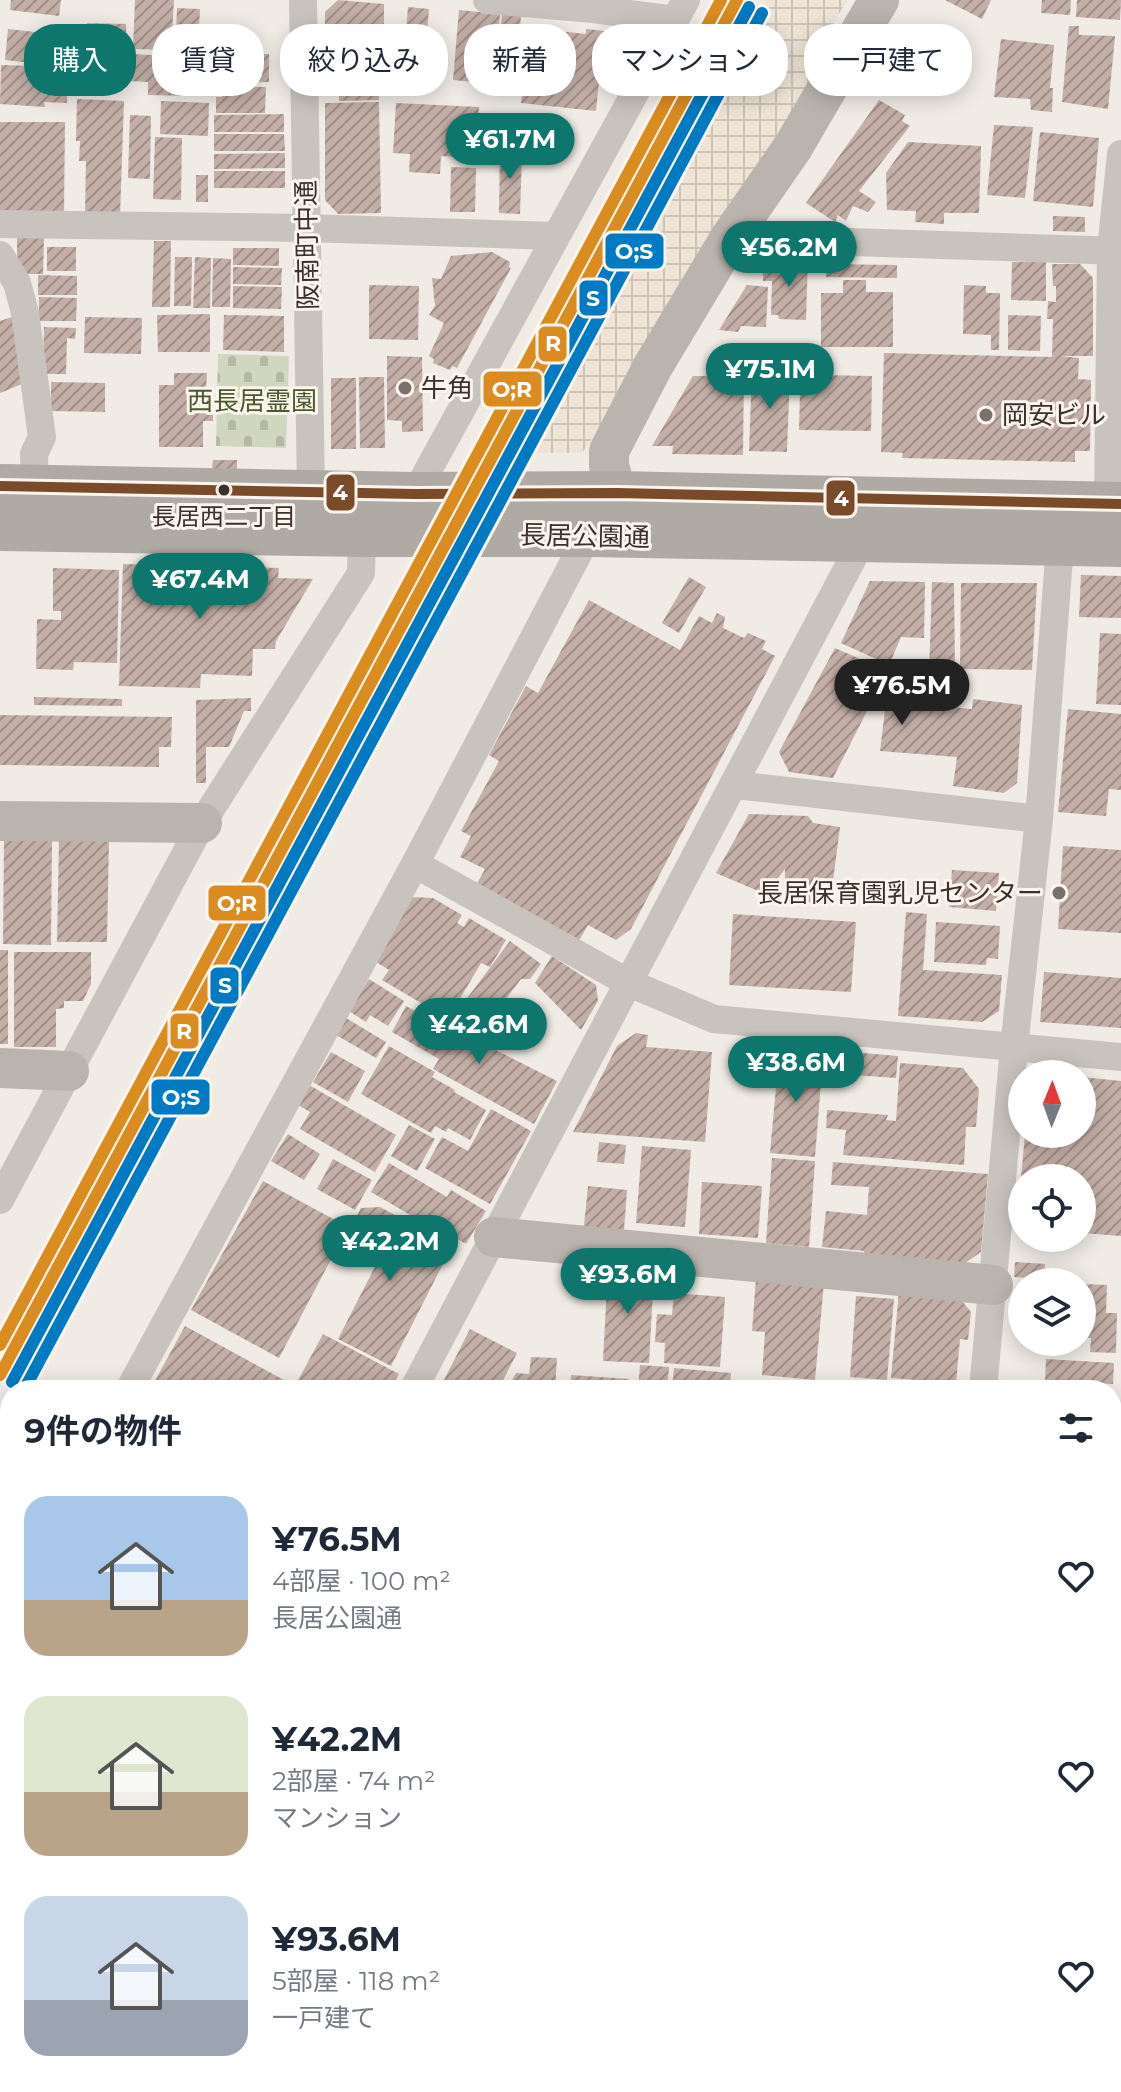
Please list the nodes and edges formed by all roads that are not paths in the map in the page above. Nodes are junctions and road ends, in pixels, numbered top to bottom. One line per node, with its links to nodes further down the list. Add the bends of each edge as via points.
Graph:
1 (303, 0): 8 (street, 阪南町中通)
2 (487, 0): 4 (street)
3 (879, 0): 10 (street, via 793,147)
4 (593, 5): 5 (street)
5 (680, 10): 9 (street)
6 (1121, 154): 11 (street)
7 (0, 224): 8 (street)
8 (306, 228): 9 (street); 14 (street, 阪南町中通)
9 (556, 236): 16 (street)
10 (730, 238): 11 (street); 15 (street, via 609,451)
11 (1116, 250): 17 (street)
12 (0, 255): 13 (street, via 17,283 25,313 42,437)
13 (18, 486): 14 (highway, 長居公園通)
14 (311, 491): 16 (highway, 長居公園通)
15 (617, 493): 16 (highway, 長居公園通); 17 (highway, 長居公園通)
16 (415, 494)
17 (1114, 504)
18 (0, 529): 19 (highway, 長居公園通)
19 (362, 535): 20 (highway, 長居公園通); 27 (street, via 361,573)
20 (588, 535): 21 (highway, 長居公園通); 28 (street)
21 (863, 539): 22 (highway, 長居公園通); 24 (street)
22 (1060, 545): 23 (highway, 長居公園通); 25 (street)
23 (1121, 545)
24 (735, 785): 25 (street); 29 (street)
25 (1039, 819): 30 (street)
26 (0, 821): 27 (street)
27 (202, 823): 33 (street)
28 (415, 864): 29 (street); 37 (street)
29 (629, 983): 30 (street, via 714,1019); 35 (street)
30 (1014, 1047): 31 (street); 36 (street)
31 (1121, 1057)
32 (0, 1068): 33 (street)
33 (69, 1071): 34 (street)
34 (0, 1200)
35 (494, 1237): 36 (street); 38 (street)
36 (993, 1285): 39 (street)
37 (134, 1380)
38 (418, 1380)
39 (984, 1380)

